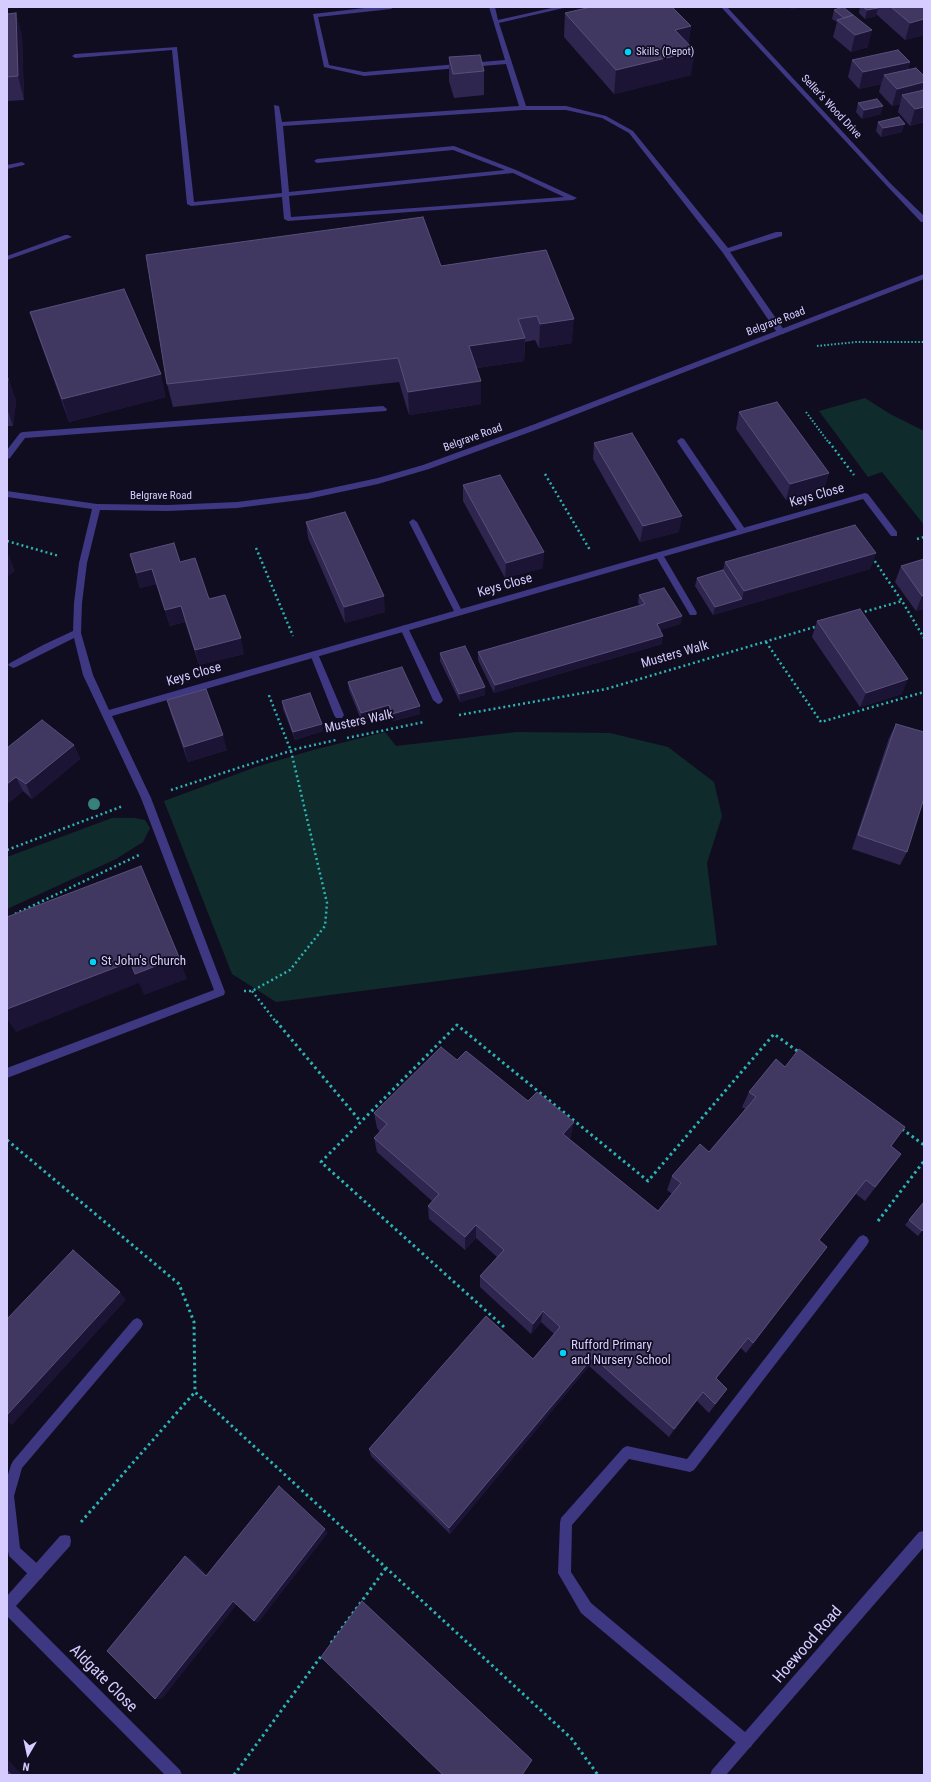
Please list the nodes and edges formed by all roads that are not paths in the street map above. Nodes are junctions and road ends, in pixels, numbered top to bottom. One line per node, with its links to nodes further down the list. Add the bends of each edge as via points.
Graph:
1 (391, 7): 7 (street, via 315,15 326,66 364,74)
2 (492, 7): 5 (street)
3 (565, 7): 5 (street)
4 (724, 7): 16 (street, Seller's Wood Drive)
5 (496, 22): 7 (street)
6 (75, 56): 15 (street, via 175,48 191,204)
7 (508, 62): 9 (street)
8 (276, 106): 10 (street)
9 (522, 108): 10 (street); 19 (street, via 566,108 604,117 631,132)
10 (279, 124): 15 (street)
11 (317, 161): 14 (street, via 454,148)
12 (22, 164): 13 (street)
13 (7, 167)
14 (514, 171): 15 (street); 15 (street, via 573,198 288,219)
15 (286, 195)
16 (924, 220)
17 (779, 234): 19 (street)
18 (68, 237): 20 (street)
19 (726, 250): 22 (street)
20 (7, 258)
21 (924, 276): 22 (street, Belgrave Road)
22 (781, 332): 27 (street, Belgrave Road, via 538,426 426,467 378,481 308,496 237,505 168,508)
23 (383, 409): 25 (street, via 23,435)
24 (681, 441): 29 (street)
25 (7, 456)
26 (7, 494): 27 (street, Belgrave Road)
27 (97, 507): 35 (street, via 83,563)
28 (413, 522): 32 (street)
29 (742, 531): 30 (street, Keys Close, via 865,496); 31 (street, Keys Close)
30 (894, 534)
31 (659, 555): 32 (street, Keys Close); 33 (street)
32 (460, 613): 34 (street, Keys Close)
33 (694, 613)
34 (404, 628): 36 (street, Keys Close); 38 (street)
35 (77, 633): 37 (street); 39 (street, via 88,675)
36 (314, 654): 39 (street, Keys Close); 40 (street)
37 (12, 665)
38 (438, 700)
39 (107, 714): 41 (street, via 146,798 220,992)
40 (340, 715)
41 (7, 1073)
42 (863, 1241): 48 (street, via 690,1466 627,1452 566,1523 564,1573 586,1608)
43 (137, 1324): 46 (street, via 17,1465 8,1496 14,1551)
44 (924, 1537): 48 (street, Hoewood Road)
45 (65, 1541): 46 (street, Aldgate Close)
46 (37, 1573): 47 (street, Aldgate Close)
47 (7, 1606): 49 (street, Aldgate Close)
48 (746, 1742): 50 (street, Hoewood Road)
49 (175, 1775)
50 (718, 1775)

